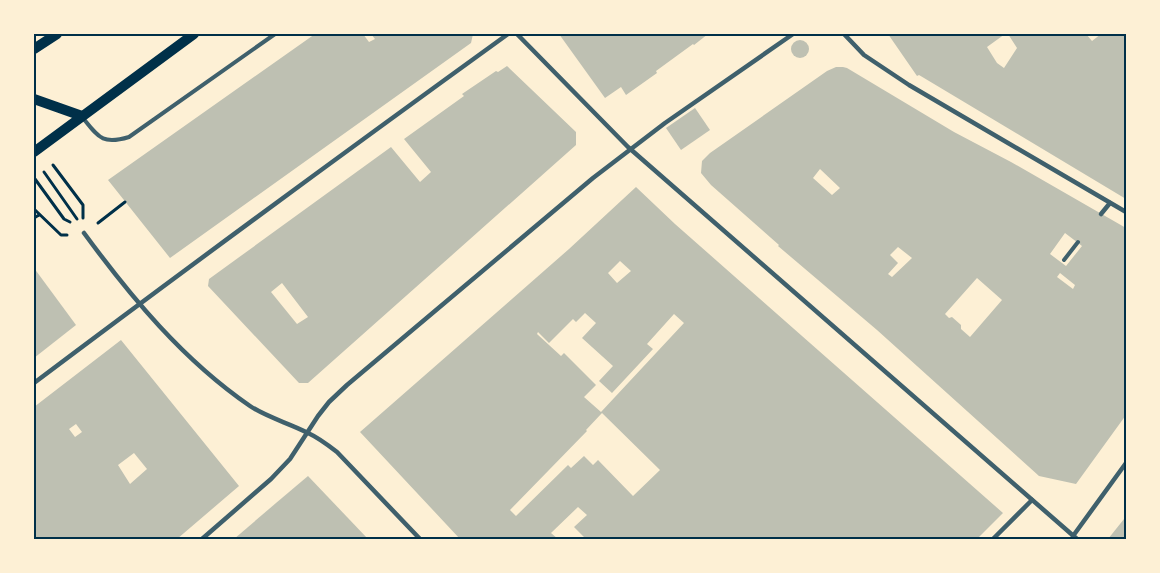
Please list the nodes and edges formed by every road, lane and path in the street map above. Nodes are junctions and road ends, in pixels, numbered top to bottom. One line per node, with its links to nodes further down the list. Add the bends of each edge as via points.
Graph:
1 (57, 34): 8 (main road)
2 (194, 34): 10 (main road)
3 (275, 34): 10 (lane, via 129,137 106,141)
4 (508, 34): 27 (street)
5 (517, 34): 11 (street)
6 (792, 34): 11 (street)
7 (844, 34): 16 (street, via 864,55 910,85)
8 (34, 49)
9 (34, 99): 10 (main road)
10 (82, 116): 12 (main road)
11 (631, 150): 29 (street, via 593,178 347,385 329,402); 31 (street)
12 (34, 152)
13 (53, 166): 17 (path)
14 (44, 172): 19 (path)
15 (35, 179): 23 (path)
16 (1110, 203): 20 (street); 21 (street)
17 (83, 205)
18 (34, 211): 22 (path, via 38,215)
19 (73, 212)
20 (1126, 212)
21 (1101, 214)
22 (34, 218)
23 (64, 219)
24 (84, 233): 27 (street)
25 (1078, 242): 26 (lane)
26 (1064, 260)
27 (139, 304): 28 (street); 29 (street, via 186,353 234,394 265,416)
28 (34, 383)
29 (307, 432): 33 (street, via 290,459 271,479); 34 (street, via 337,452)
30 (1126, 463): 32 (street)
31 (1032, 500): 32 (street); 35 (street)
32 (1075, 537)
33 (202, 539)
34 (420, 539)
35 (993, 539)

